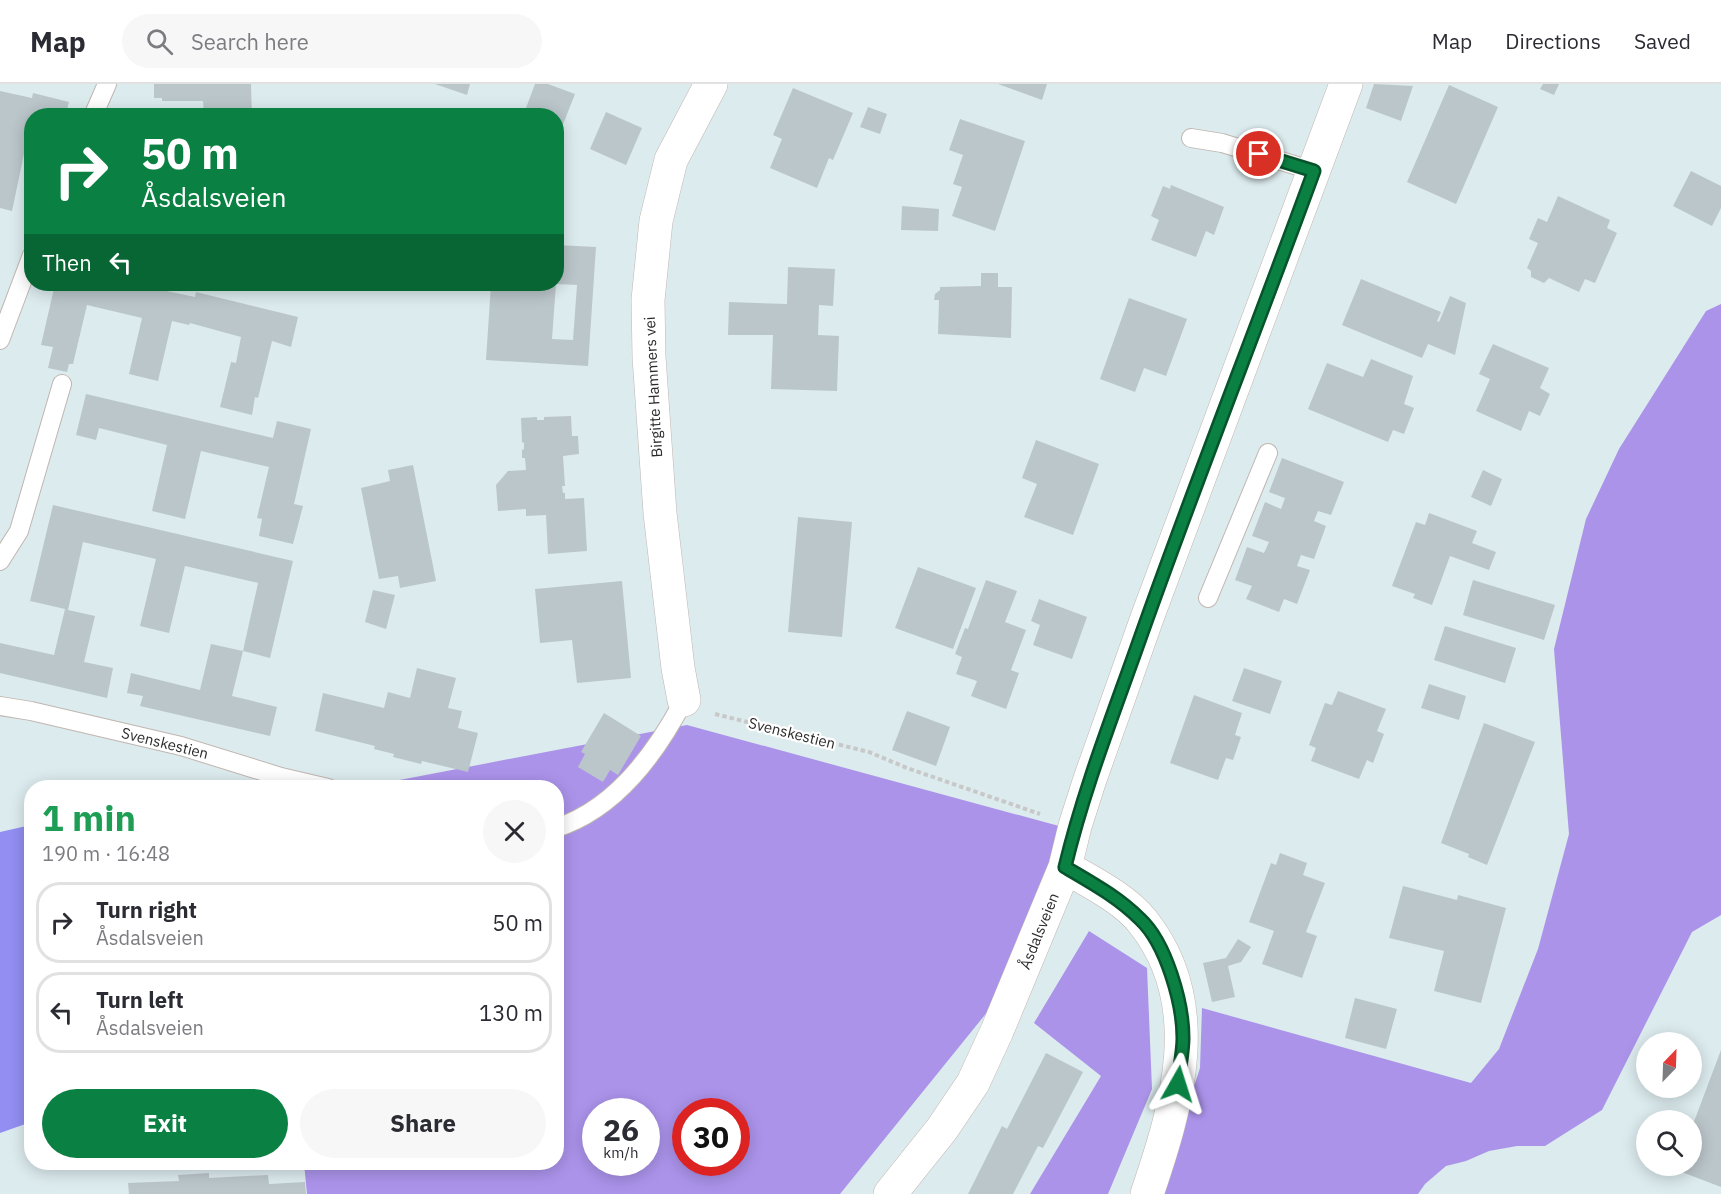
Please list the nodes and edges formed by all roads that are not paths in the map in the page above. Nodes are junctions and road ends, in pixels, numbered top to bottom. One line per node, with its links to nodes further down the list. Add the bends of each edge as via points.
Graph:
1 (107, 84): 4 (lane)
2 (711, 84): 13 (street, Birgitte Hammers vei, via 671,160 656,221 648,300 660,513)
3 (1346, 84): 6 (street, Åsdalsveien)
4 (96, 108)
5 (1191, 138): 6 (lane)
6 (1314, 171): 17 (street, Åsdalsveien, via 1160,584 1075,826)
7 (24, 276): 8 (lane)
8 (0, 340)
9 (62, 384): 11 (lane, via 19,531)
10 (1268, 453): 12 (lane)
11 (0, 561)
12 (1208, 598)
13 (684, 700): 16 (lane, via 660,742 627,782 601,805)
14 (0, 706): 15 (lane, Svenskestien, via 181,746)
15 (294, 780)
16 (564, 826)
17 (1065, 867): 18 (street, Åsdalsveien, via 973,1083); 19 (street, via 1112,895 1143,921 1165,957 1179,999 1183,1038 1178,1084 1165,1142)
18 (890, 1194)
19 (1146, 1194)

